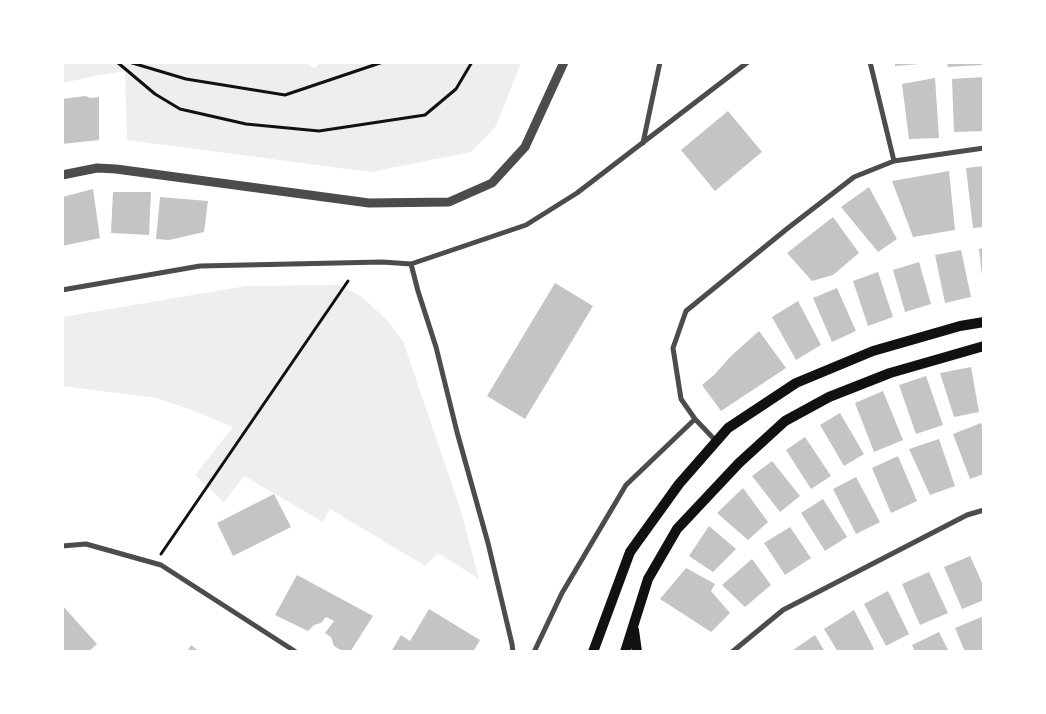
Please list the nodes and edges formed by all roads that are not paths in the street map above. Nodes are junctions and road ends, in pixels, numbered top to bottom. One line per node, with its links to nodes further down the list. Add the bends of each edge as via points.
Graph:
1 (564, 62): 9 (street, via 525,147 492,183 450,202 369,203 116,169 97,168)
2 (660, 62): 6 (street)
3 (748, 62): 5 (street)
4 (870, 62): 8 (street)
5 (742, 64): 6 (street)
6 (643, 143): 10 (street, via 577,193 526,225)
7 (984, 148): 8 (street)
8 (894, 161): 14 (street, via 854,177 686,311 673,348 681,399)
9 (62, 175)
10 (412, 264): 11 (street, via 200,266); 20 (street, via 488,544)
11 (62, 290)
12 (984, 322): 15 (main road, via 873,351 796,383 728,428)
13 (984, 346): 18 (main road, via 890,373 828,397 785,421 739,462 677,529 648,579)
14 (695, 418): 15 (street); 21 (street, via 626,485 562,593)
15 (717, 442): 22 (main road, via 679,484 630,552)
16 (984, 510): 25 (street, via 966,515 783,610)
17 (62, 546): 19 (street, via 86,544 161,565)
18 (633, 625): 23 (main road); 24 (main road)
19 (296, 652)
20 (513, 652)
21 (534, 652)
22 (593, 652)
23 (625, 652)
24 (637, 652)
25 (732, 652)

